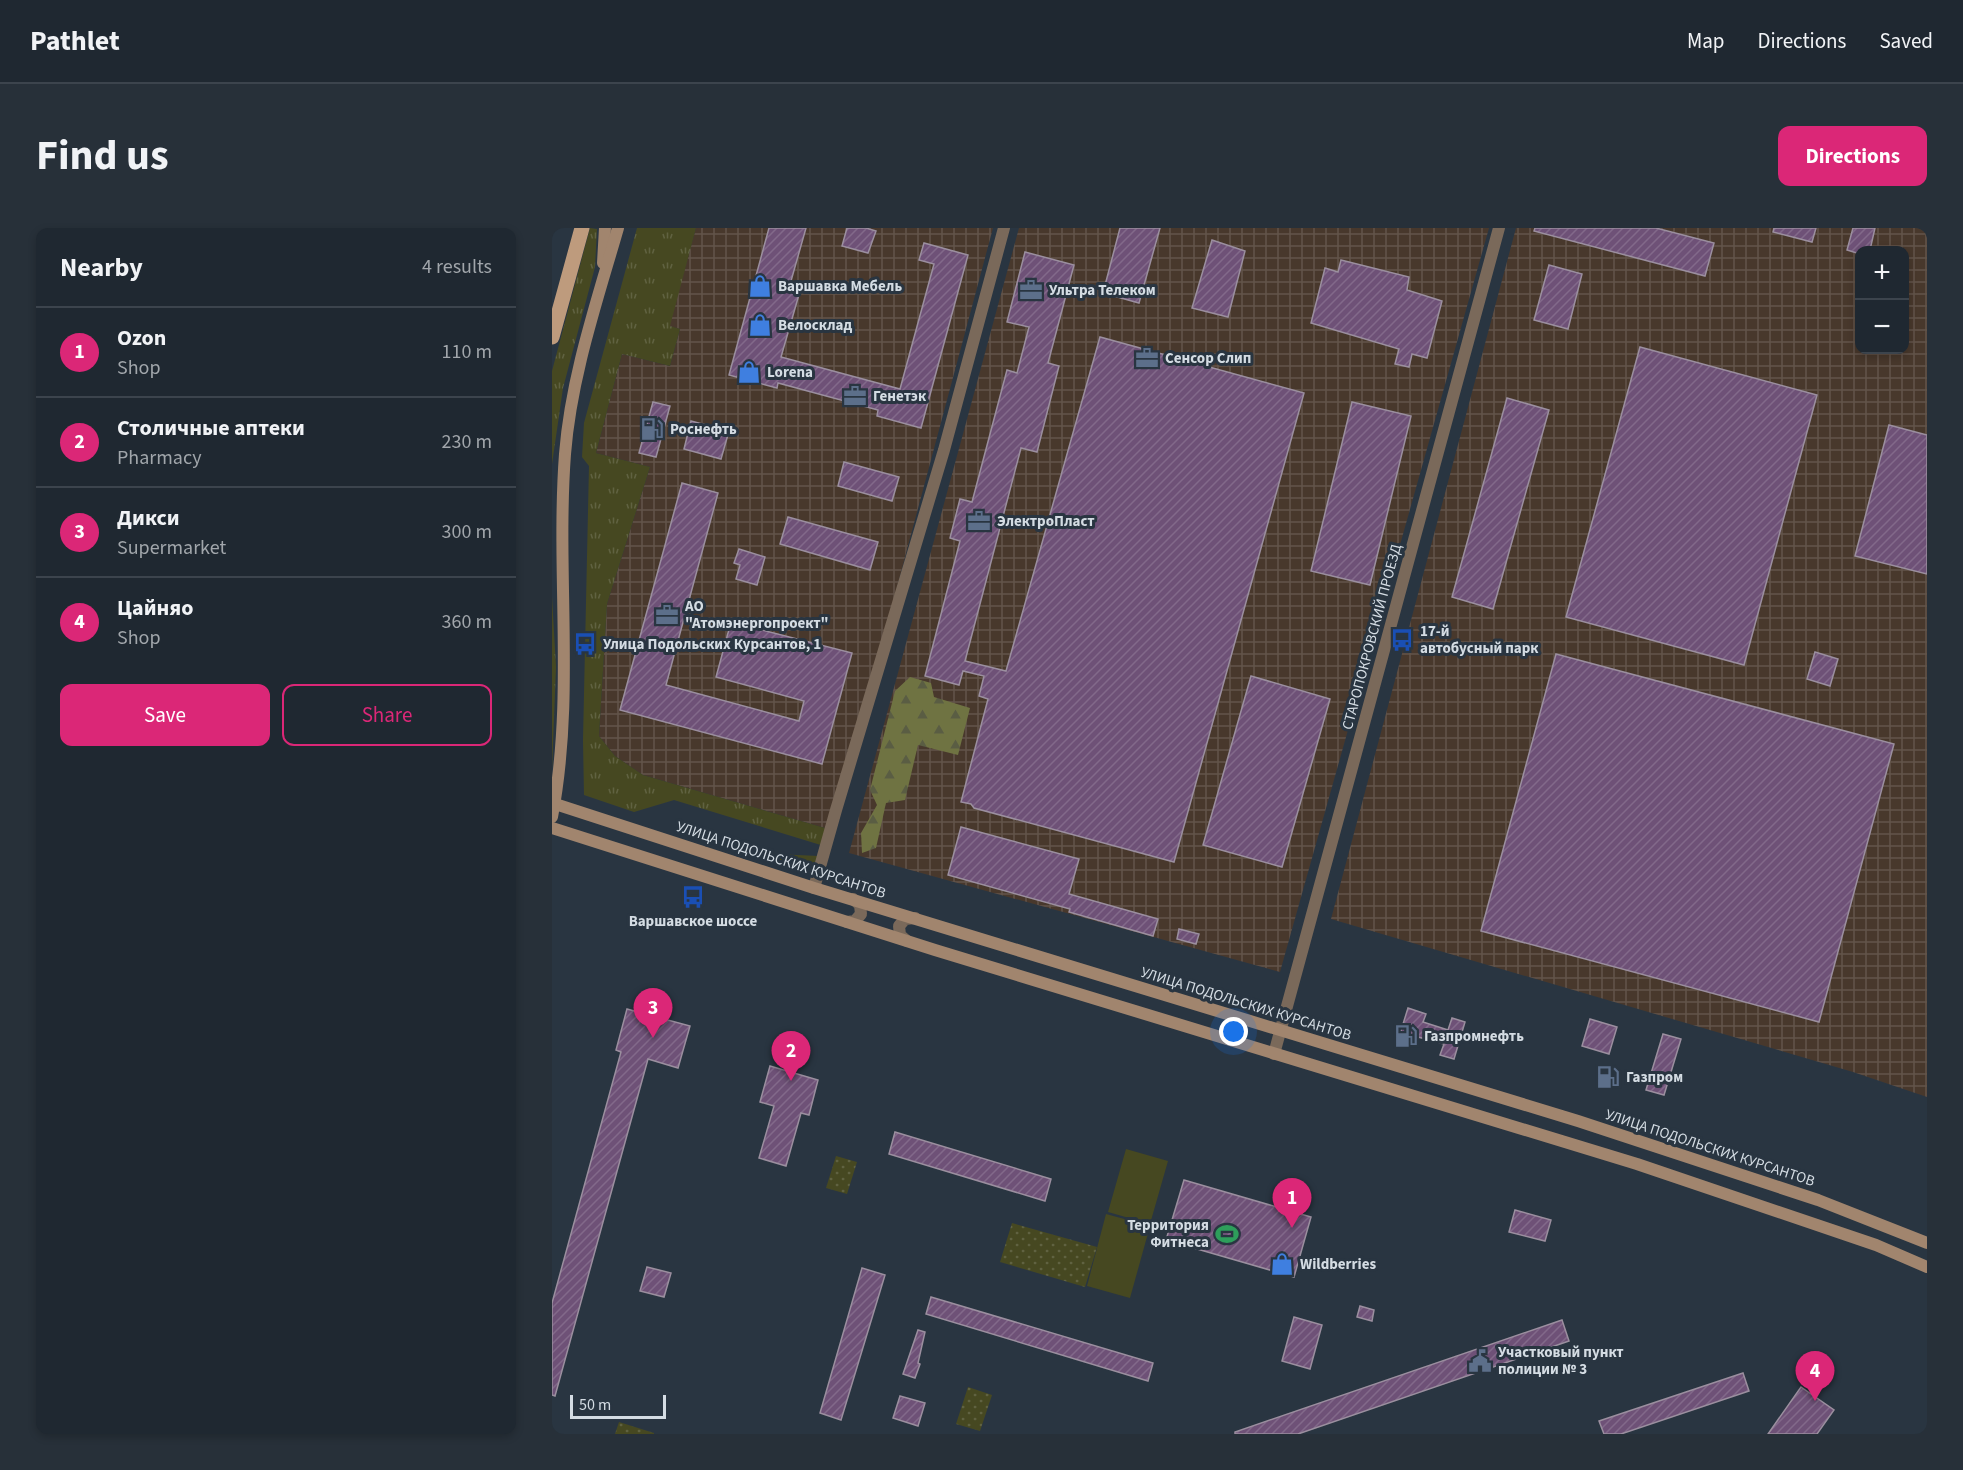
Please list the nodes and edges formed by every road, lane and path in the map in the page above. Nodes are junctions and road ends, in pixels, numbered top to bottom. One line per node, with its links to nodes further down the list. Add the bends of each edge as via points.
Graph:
1 (582, 228): 7 (main road)
2 (605, 228): 6 (main road)
3 (618, 228): 6 (main road)
4 (1004, 228): 10 (street, via 944,450)
5 (1499, 228): 15 (street, СТАРОПОКРОВСКИЙ ПРОЕЗД)
6 (601, 285): 8 (main road, via 571,408 565,452 565,698)
7 (552, 338)
8 (553, 808): 10 (main road, УЛИЦА ПОДОЛЬСКИХ КУРСАНТОВ)
9 (552, 828): 13 (main road)
10 (814, 888): 11 (main road, УЛИЦА ПОДОЛЬСКИХ КУРСАНТОВ)
11 (854, 899): 12 (main road, УЛИЦА ПОДОЛЬСКИХ КУРСАНТОВ); 13 (street, via 861,914 855,921)
12 (915, 918): 14 (street, via 905,919 899,926 900,935); 15 (main road, УЛИЦА ПОДОЛЬСКИХ КУРСАНТОВ)
13 (847, 922): 14 (main road)
14 (907, 941): 16 (main road)
15 (1281, 1030): 16 (street, СТАРОПОКРОВСКИЙ ПРОЕЗД); 17 (main road, УЛИЦА ПОДОЛЬСКИХ КУРСАНТОВ, via 1773,1185)
16 (1274, 1054): 18 (main road, via 1637,1164 1876,1245)
17 (1927, 1243)
18 (1927, 1267)

